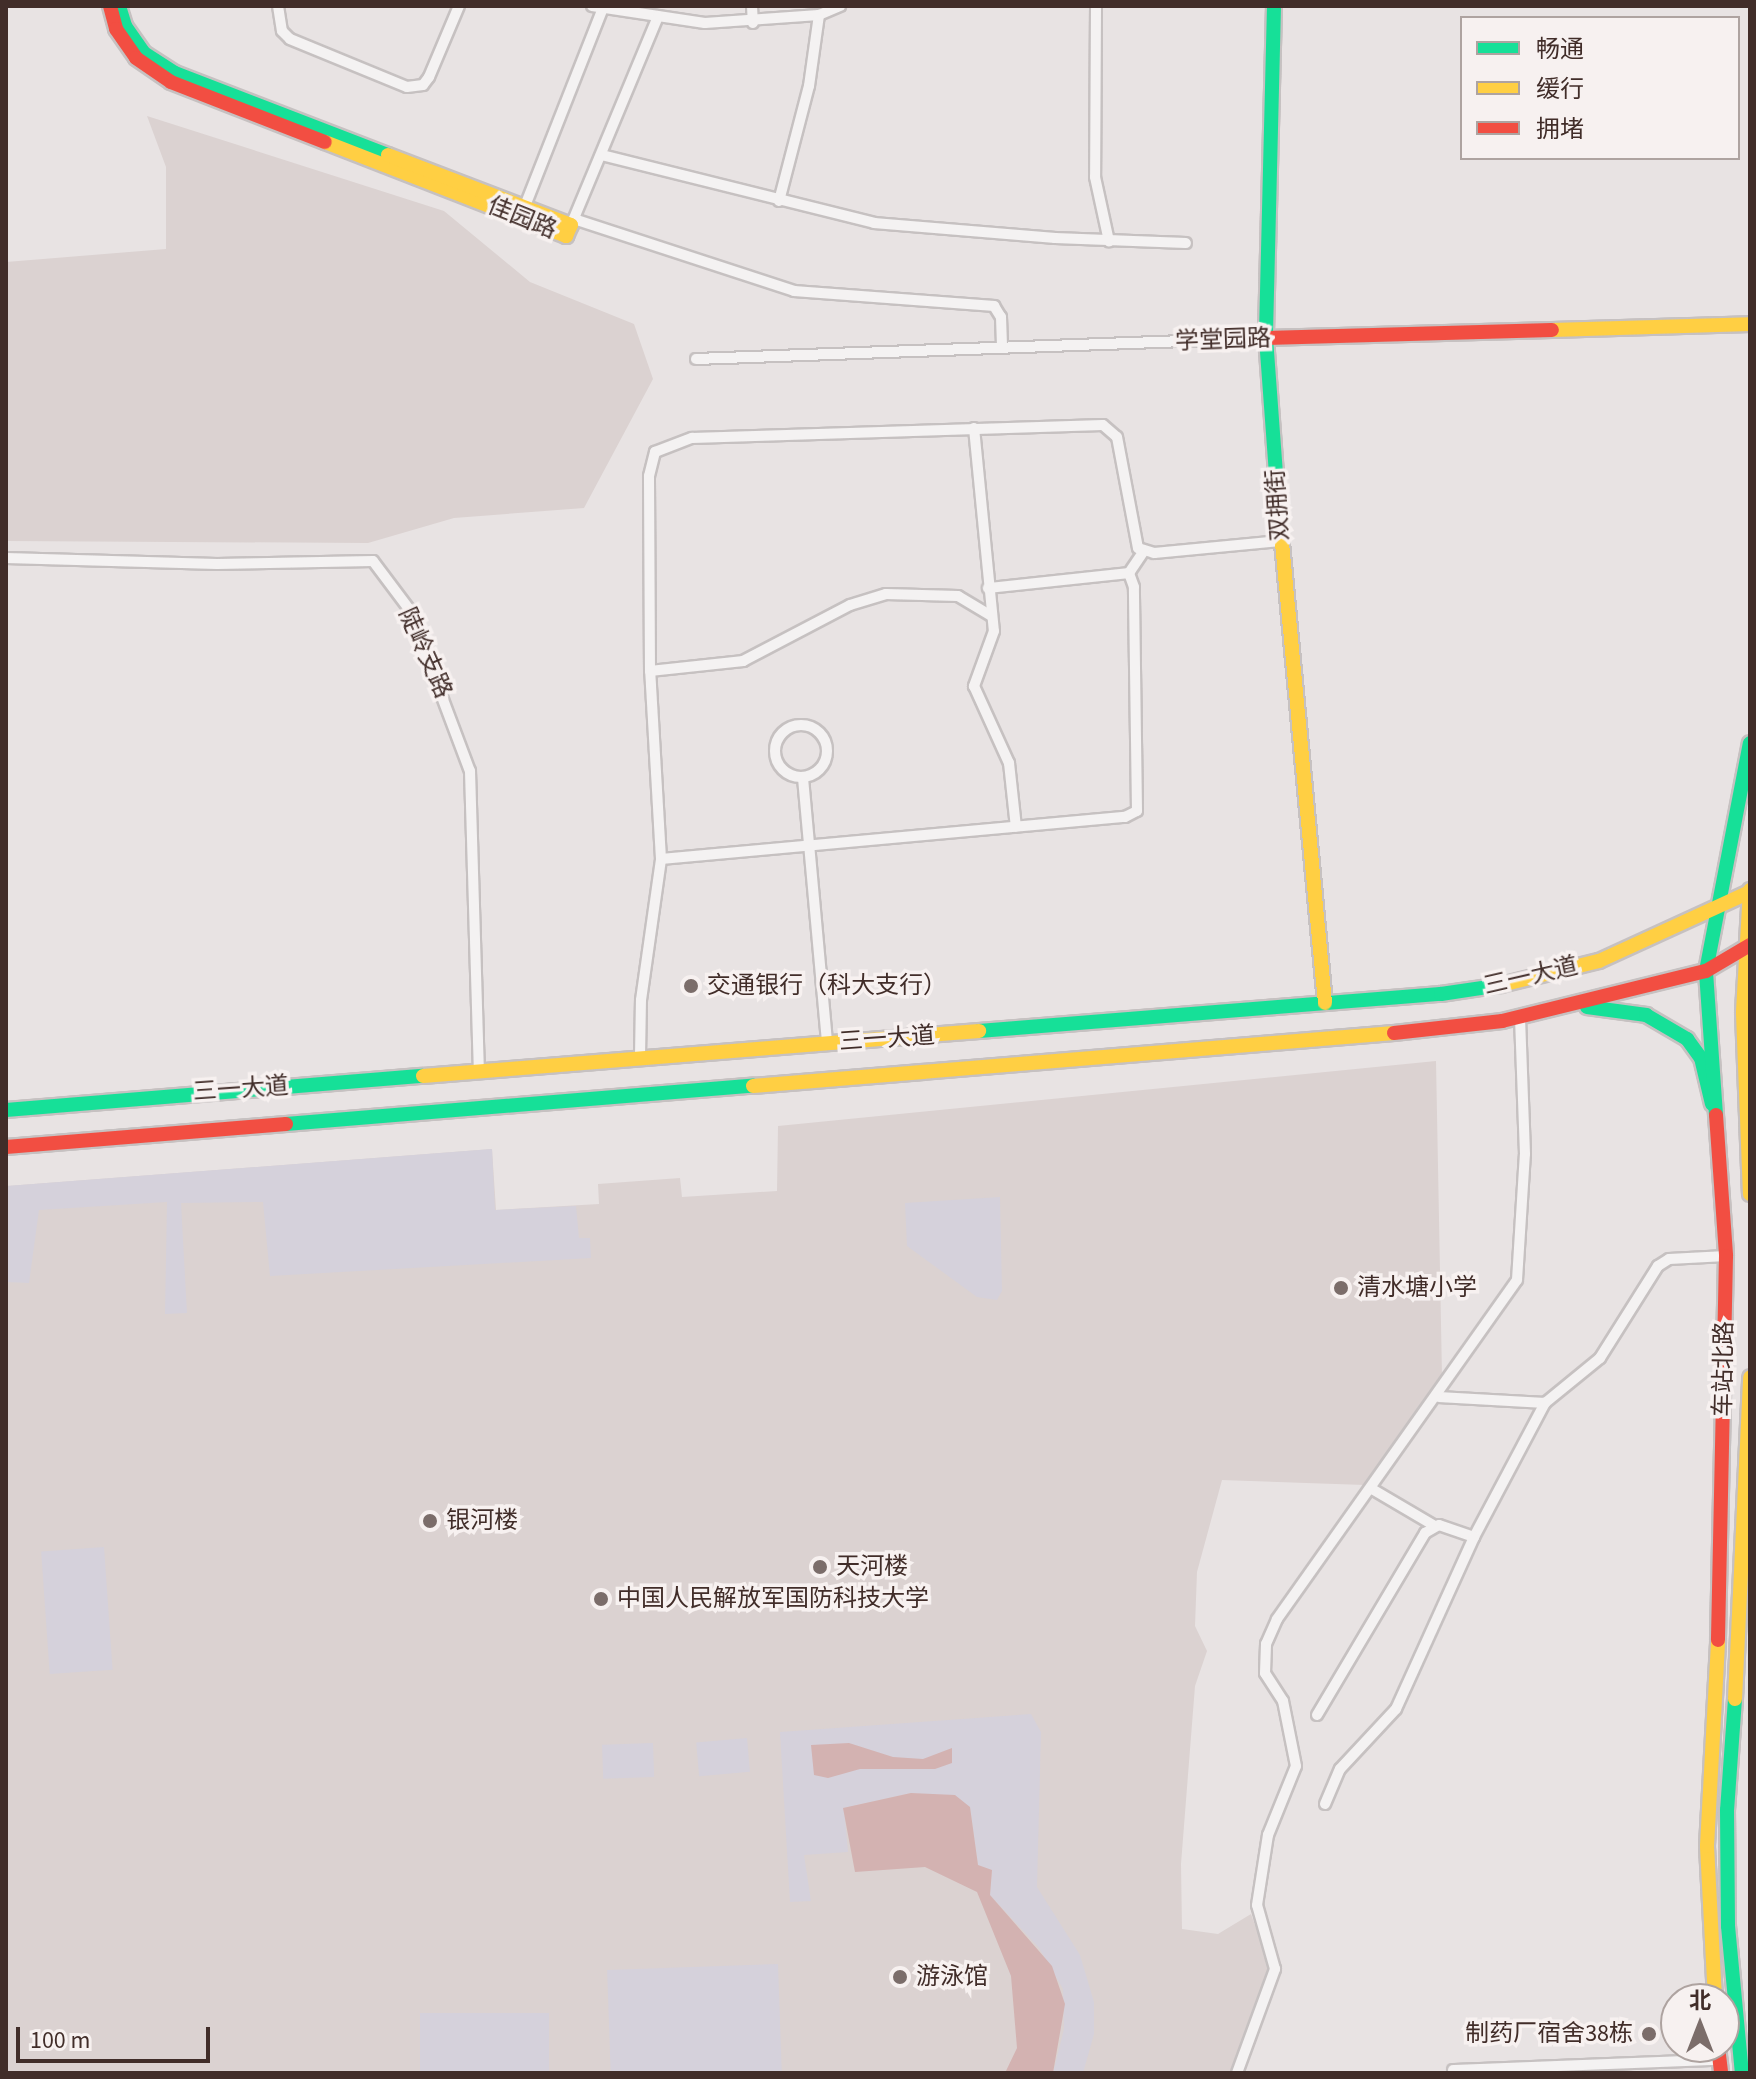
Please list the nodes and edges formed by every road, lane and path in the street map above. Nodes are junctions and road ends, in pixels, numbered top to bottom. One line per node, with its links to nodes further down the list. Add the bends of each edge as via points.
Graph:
1 (110, 6): 15 (main road, 佳园路, via 116,29 136,58 171,82)
2 (119, 6): 15 (main road, 佳园路, via 125,26 144,53 175,73)
3 (278, 6): 4 (street, via 282,31 290,39 416,87 429,77)
4 (459, 6)
5 (752, 6): 12 (street)
6 (840, 6): 10 (street)
7 (1096, 6): 17 (street, via 1095,177)
8 (1274, 6): 20 (main road, 双拥街)
9 (598, 7): 11 (street); 15 (street)
10 (819, 15): 12 (street); 14 (street, via 809,86)
11 (658, 16): 12 (street); 13 (street)
12 (753, 23)
13 (602, 155): 14 (street); 16 (street)
14 (779, 201): 17 (street, via 874,223)
15 (523, 212): 16 (main road, 佳园路, via 566,236)
16 (572, 222): 21 (street, via 794,291 994,306 1001,317)
17 (1109, 241): 18 (street)
18 (1186, 243)
19 (1750, 324): 20 (main road, 学堂园路)
20 (1266, 338): 21 (street, 学堂园路); 24 (main road, 双拥街)
21 (1002, 347): 22 (street, 学堂园路)
22 (696, 359)
23 (974, 428): 25 (street, via 1112,428 1134,540); 28 (street); 30 (street, via 692,438 655,452 649,476)
24 (1280, 541): 25 (street); 40 (main road, 双拥街)
25 (1144, 551): 27 (street)
26 (6, 558): 45 (street, 陡岭支路, via 217,564 373,561 409,609 470,771)
27 (1129, 573): 28 (street); 33 (street, via 1134,587 1137,811 1125,817)
28 (988, 588): 29 (street)
29 (991, 616): 30 (street, via 958,596 886,594 850,605 731,665); 33 (street, via 993,639 974,686 1009,763)
30 (650, 671): 35 (street)
31 (1750, 743): 37 (main road, 车站北路)
32 (803, 778): 32 (street, via 825,764 828,747 812,727 795,725 780,735 776,760 786,773); 34 (street)
33 (1016, 827): 34 (street)
34 (809, 846): 35 (street); 43 (street)
35 (661, 859): 44 (street, via 641,1000)
36 (1750, 891): 37 (main road, 三一大道); 38 (main road)
37 (1716, 909): 39 (main road, 车站北路); 40 (main road, 三一大道, via 1599,961 1530,980)
38 (1747, 948): 39 (main road, 三一大道); 48 (main road)
39 (1706, 971): 41 (main road, 三一大道); 46 (main road, 车站北路)
40 (1325, 1003): 43 (main road, 三一大道)
41 (1573, 1006): 42 (main road, 三一大道); 46 (main road, via 1663,1022 1701,1058)
42 (1520, 1017): 49 (main road, 三一大道, via 1430,1030); 55 (street, via 1525,1154 1517,1280)
43 (827, 1043): 44 (main road, 三一大道)
44 (640, 1056): 45 (main road, 三一大道)
45 (479, 1070): 47 (main road, 三一大道)
46 (1712, 1104): 53 (main road, 车站北路)
47 (6, 1110)
48 (1748, 1110): 52 (main road)
49 (70, 1144): 50 (main road, 三一大道); 51 (main road)
50 (6, 1147)
51 (6, 1154)
52 (1750, 1194)
53 (1726, 1256): 56 (street, via 1669,1259 1658,1266 1600,1358); 62 (main road, 车站北路, via 1721,1584 1707,1846)
54 (1750, 1377): 66 (main road, 车站北路, via 1744,1570 1727,1810 1728,1926)
55 (1439, 1397): 56 (street); 57 (street)
56 (1545, 1403): 59 (street)
57 (1372, 1489): 58 (street); 65 (street, via 1277,1619 1266,1644 1265,1673 1283,1701 1296,1766 1268,1835 1257,1905 1275,1969)
58 (1433, 1525): 59 (street); 60 (street)
59 (1474, 1537): 61 (street, via 1396,1709 1340,1769)
60 (1317, 1715)
61 (1325, 1804)
62 (1714, 1983)
63 (1660, 2062): 64 (street)
64 (1453, 2070)
65 (1237, 2073)
66 (1742, 2073)

